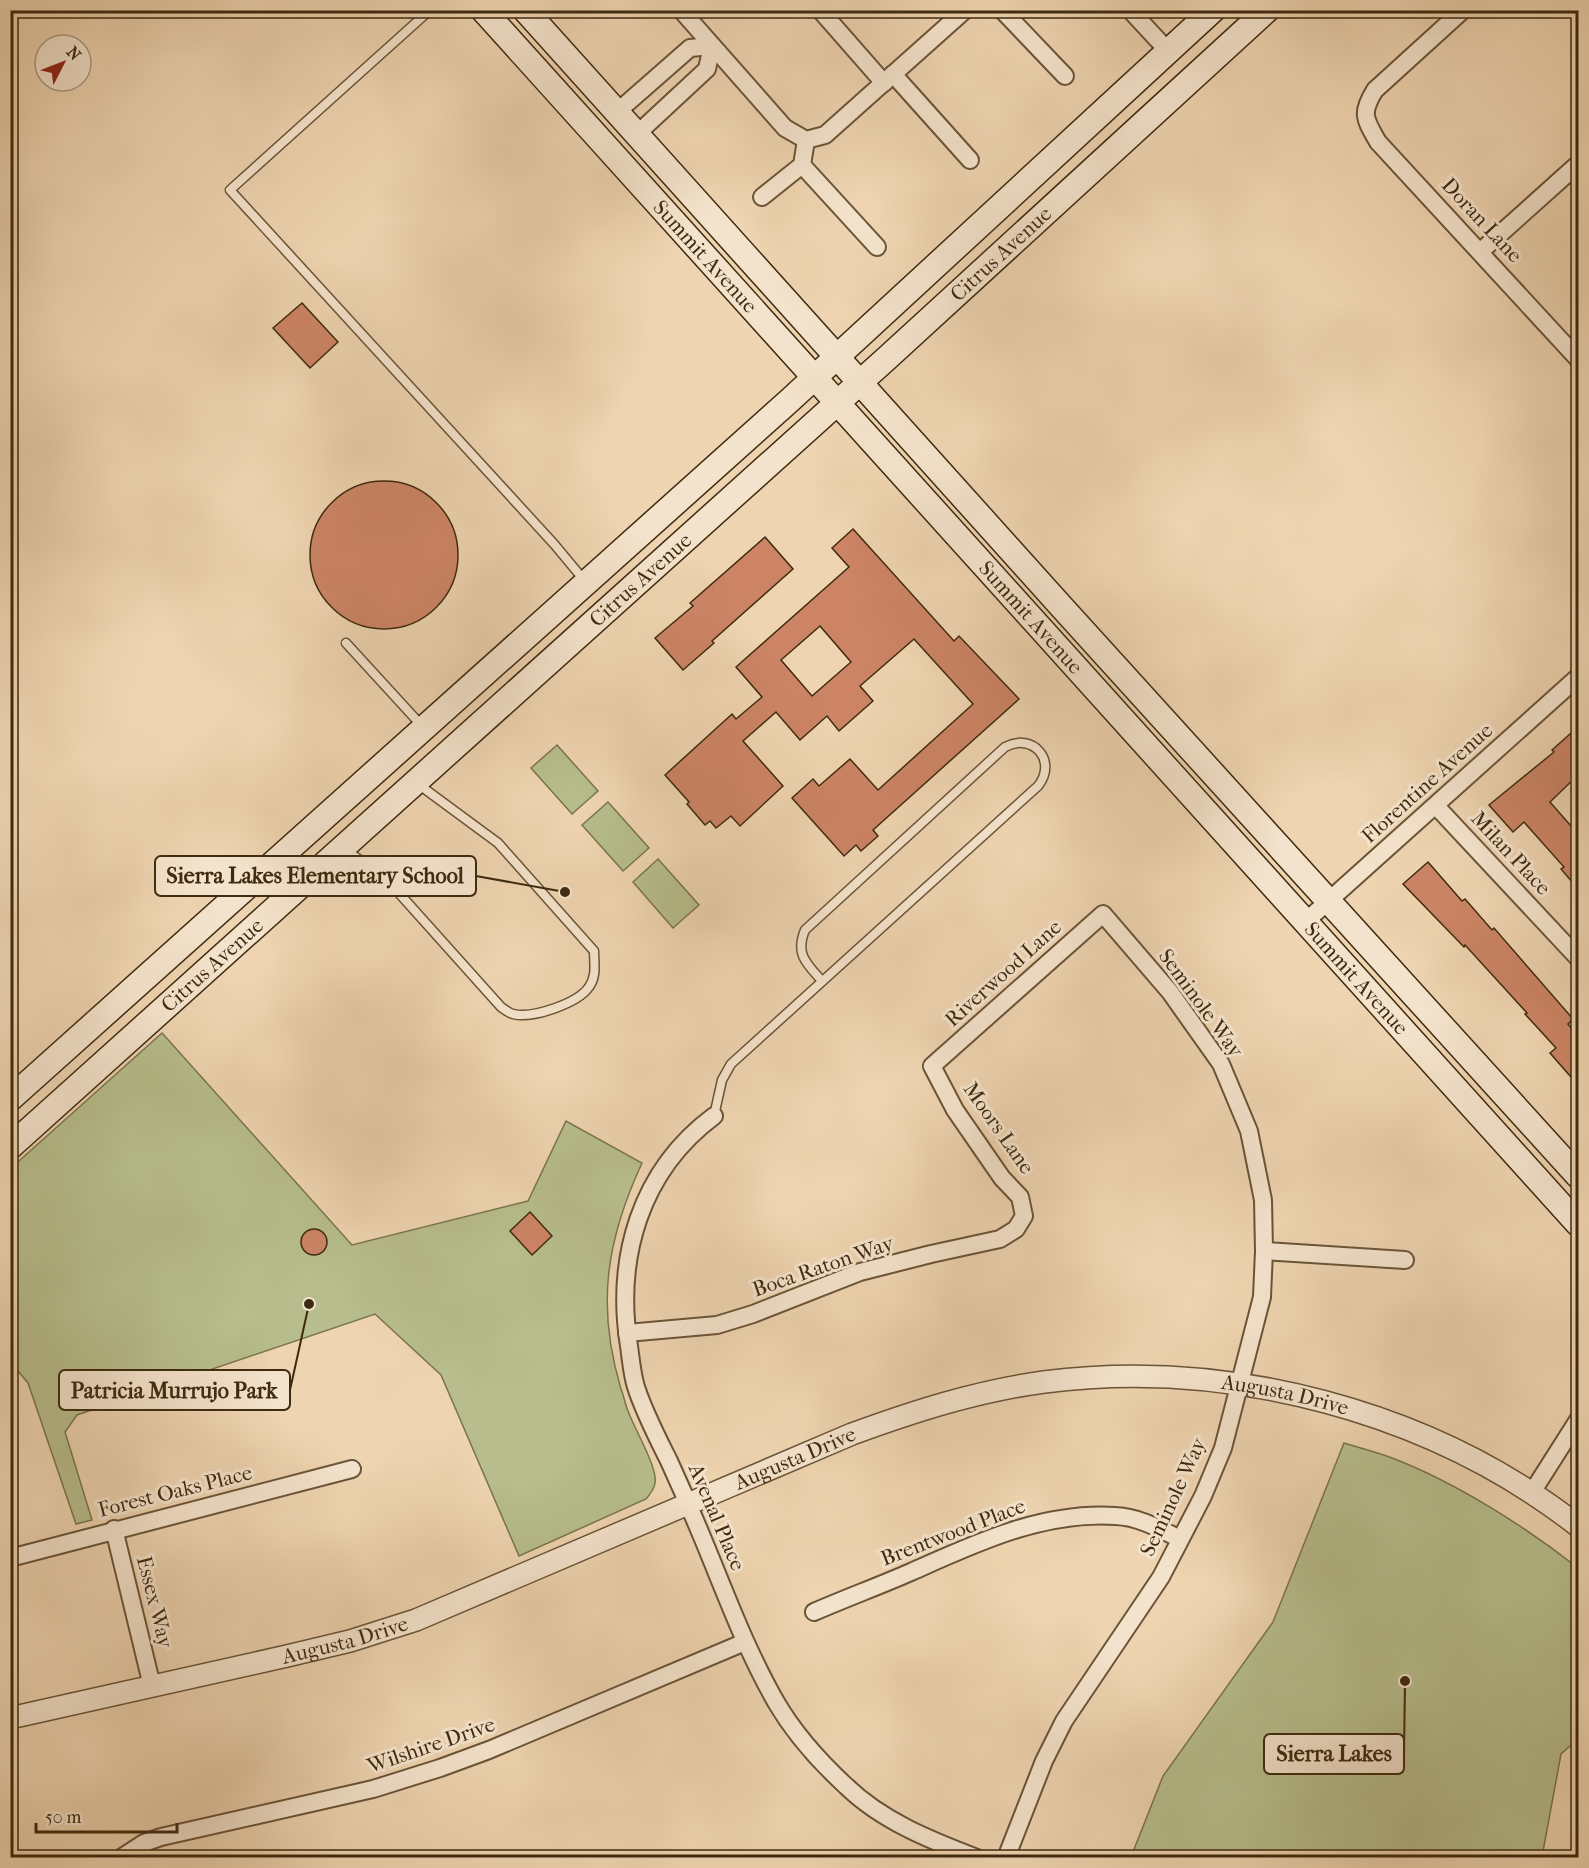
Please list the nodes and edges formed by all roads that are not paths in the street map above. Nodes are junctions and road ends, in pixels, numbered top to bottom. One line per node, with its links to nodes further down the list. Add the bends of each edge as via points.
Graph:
1 (430, 10): 32 (lane, via 230,190)
2 (483, 10): 29 (main road, Summit Avenue)
3 (525, 10): 18 (main road, Summit Avenue)
4 (681, 10): 12 (street)
5 (819, 10): 16 (street)
6 (965, 10): 16 (street)
7 (1002, 10): 15 (street)
8 (1130, 10): 13 (street)
9 (1213, 10): 13 (main road, Citrus Avenue)
10 (1267, 10): 30 (main road, Citrus Avenue)
11 (1463, 10): 26 (street, Doran Lane, via 1375,90 1366,104 1366,121 1378,142)
12 (712, 46): 14 (street, via 690,48); 17 (street, via 708,69); 20 (street, via 785,128)
13 (1168, 51): 27 (main road, Citrus Avenue)
14 (669, 66): 17 (street); 18 (street)
15 (1065, 76)
16 (888, 79): 20 (street, via 825,135); 21 (street)
17 (688, 87): 19 (street)
18 (617, 112): 19 (main road, Summit Avenue)
19 (637, 134): 27 (main road, Summit Avenue)
20 (806, 140): 23 (street)
21 (970, 160)
22 (1578, 164): 26 (street)
23 (802, 165): 24 (street); 25 (street)
24 (762, 197)
25 (877, 247)
26 (1481, 251): 28 (street, Doran Lane)
27 (836, 356): 29 (main road, Citrus Avenue); 30 (main road, Summit Avenue)
28 (1578, 359)
29 (813, 378): 31 (main road, Summit Avenue); 32 (main road, Citrus Avenue)
30 (859, 382): 31 (main road, Citrus Avenue); 39 (main road, Summit Avenue)
31 (836, 403): 36 (main road, Citrus Avenue); 41 (main road, Summit Avenue)
32 (586, 583): 35 (main road, Citrus Avenue)
33 (346, 643): 35 (lane)
34 (1578, 676): 37 (street, Florentine Avenue)
35 (424, 728): 45 (main road, Citrus Avenue)
36 (414, 782): 38 (main road, Citrus Avenue); 38 (lane, via 498,843 594,951 595,974 589,988 566,1004 533,1016 512,1014 501,1007 389,882)
37 (1436, 806): 39 (street, Florentine Avenue); 42 (street, Milan Place)
38 (342, 847): 47 (main road, Citrus Avenue)
39 (1330, 900): 41 (street, Florentine Avenue); 48 (main road, Summit Avenue)
40 (1103, 914): 44 (street, Riverwood Lane); 51 (street, Seminole Way, via 1170,992 1221,1064 1249,1131 1263,1200)
41 (1305, 922): 50 (main road, Summit Avenue)
42 (1578, 958)
43 (822, 981): 43 (lane, via 1038,786 1045,773 1040,751 1023,742 1005,747 805,930 802,956); 46 (lane, via 730,1064)
44 (932, 1066): 49 (street, Moors Lane, via 955,1110 1002,1178 1020,1197)
45 (10, 1099)
46 (714, 1116): 53 (street, Avenal Place, via 678,1147 644,1201 626,1270)
47 (10, 1147)
48 (1578, 1176)
49 (1024, 1216): 53 (street, Boca Raton Way, via 1016,1229 1000,1239 860,1272 753,1314 717,1324)
50 (1578, 1224)
51 (1264, 1251): 52 (street); 54 (street, Seminole Way, via 1262,1297)
52 (1405, 1260)
53 (627, 1333): 58 (street, Avenal Place, via 636,1386)
54 (1238, 1385): 57 (street, Augusta Drive, via 1312,1397 1376,1416 1483,1464); 58 (street, Augusta Drive, via 1182,1378 1101,1378 1045,1382 979,1394 916,1410 852,1434); 61 (street, Seminole Way, via 1223,1448)
55 (1578, 1420): 57 (street)
56 (352, 1469): 60 (street, Forest Oaks Place)
57 (1531, 1494): 59 (street, Augusta Drive)
58 (688, 1504): 64 (street, Avenal Place); 65 (street, Augusta Drive, via 416,1620 350,1641)
59 (1578, 1526)
60 (114, 1529): 62 (street, Forest Oaks Place); 65 (street, Essex Way)
61 (1180, 1539): 63 (street, Brentwood Place, via 1148,1523 1118,1516 1040,1522 969,1546); 69 (street, Seminole Way, via 1161,1576 1064,1720)
62 (10, 1558)
63 (814, 1612)
64 (745, 1642): 67 (street, Wilshire Drive, via 440,1768 373,1789 161,1837); 68 (street, Avenal Place, via 778,1704 844,1785 892,1820)
65 (152, 1686): 66 (street, Augusta Drive)
66 (10, 1718)
67 (121, 1857)
68 (976, 1857)
69 (1006, 1857)

